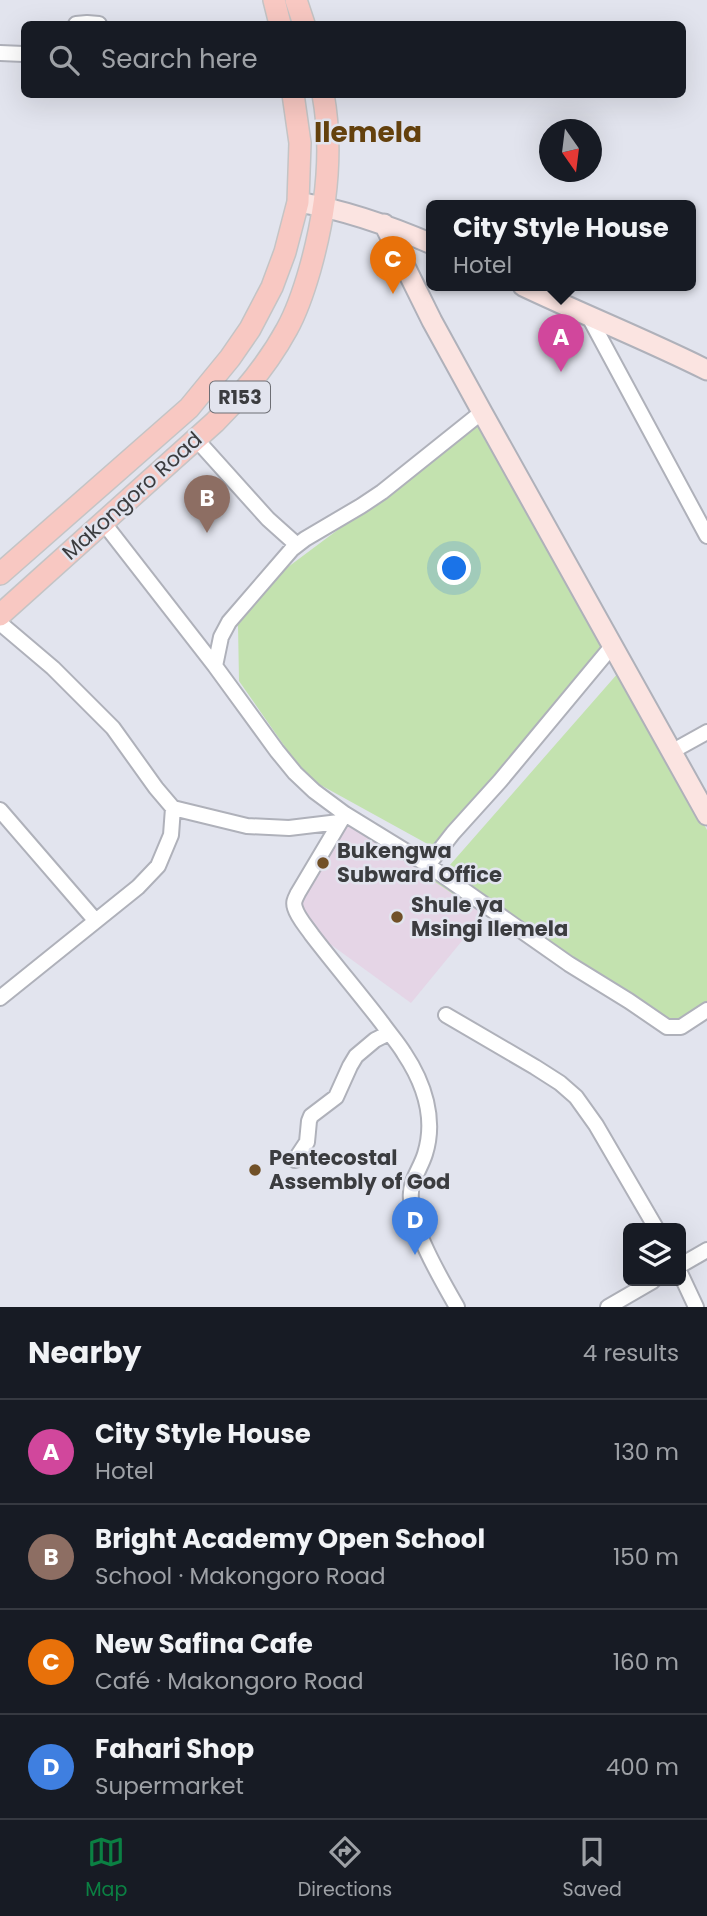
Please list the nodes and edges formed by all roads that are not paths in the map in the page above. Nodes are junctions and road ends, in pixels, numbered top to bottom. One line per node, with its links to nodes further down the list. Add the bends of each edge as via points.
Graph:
1 (274, 0): 3 (main road)
2 (296, 0): 4 (main road)
3 (279, 21)
4 (303, 21)
5 (0, 53): 6 (street)
6 (21, 54)
7 (294, 98): 9 (main road, Makongoro Road / R153, via 300,144)
8 (324, 98): 10 (main road, Makongoro Road / R153, via 328,151)
9 (298, 202): 10 (street); 21 (main road, Makongoro Road / R153, via 264,306 230,358 189,408)
10 (324, 207): 11 (street); 17 (main road, Makongoro Road / R153, via 308,276 288,328 239,398)
11 (384, 224): 12 (street); 16 (street)
12 (426, 242)
13 (534, 291): 14 (street)
14 (589, 317): 15 (street); 19 (street)
15 (707, 370)
16 (482, 412): 20 (street, via 382,492); 24 (street)
17 (196, 439): 18 (main road, Makongoro Road / R153); 20 (street, via 268,519)
18 (103, 522): 22 (main road, Makongoro Road / R153); 25 (street)
19 (707, 536)
20 (297, 544): 25 (street, via 229,622)
21 (0, 574)
22 (0, 615)
23 (0, 624): 28 (street, via 105,720)
24 (612, 645): 27 (street); 32 (street)
25 (215, 666): 31 (street, via 295,773)
26 (707, 732): 27 (street)
27 (671, 752): 29 (street)
28 (173, 808): 31 (street, via 247,826 289,828); 33 (street, via 171,835 158,866)
29 (707, 814)
30 (2, 815): 33 (street)
31 (342, 818): 32 (street); 37 (street, via 293,901 321,947)
32 (428, 864): 35 (street, via 667,1027 681,1027)
33 (95, 920): 34 (street)
34 (0, 998)
35 (707, 1010)
36 (446, 1015): 39 (street, via 535,1067 576,1097)
37 (389, 1032): 38 (street, via 356,1056 336,1097 311,1116 307,1142); 44 (street, via 416,1073 429,1113 429,1136 410,1186 411,1202 422,1237)
38 (295, 1160)
39 (653, 1223)
40 (707, 1250): 41 (street)
41 (686, 1262)
42 (644, 1286): 45 (street)
43 (686, 1286): 46 (street)
44 (457, 1307)
45 (608, 1307)
46 (696, 1307)

